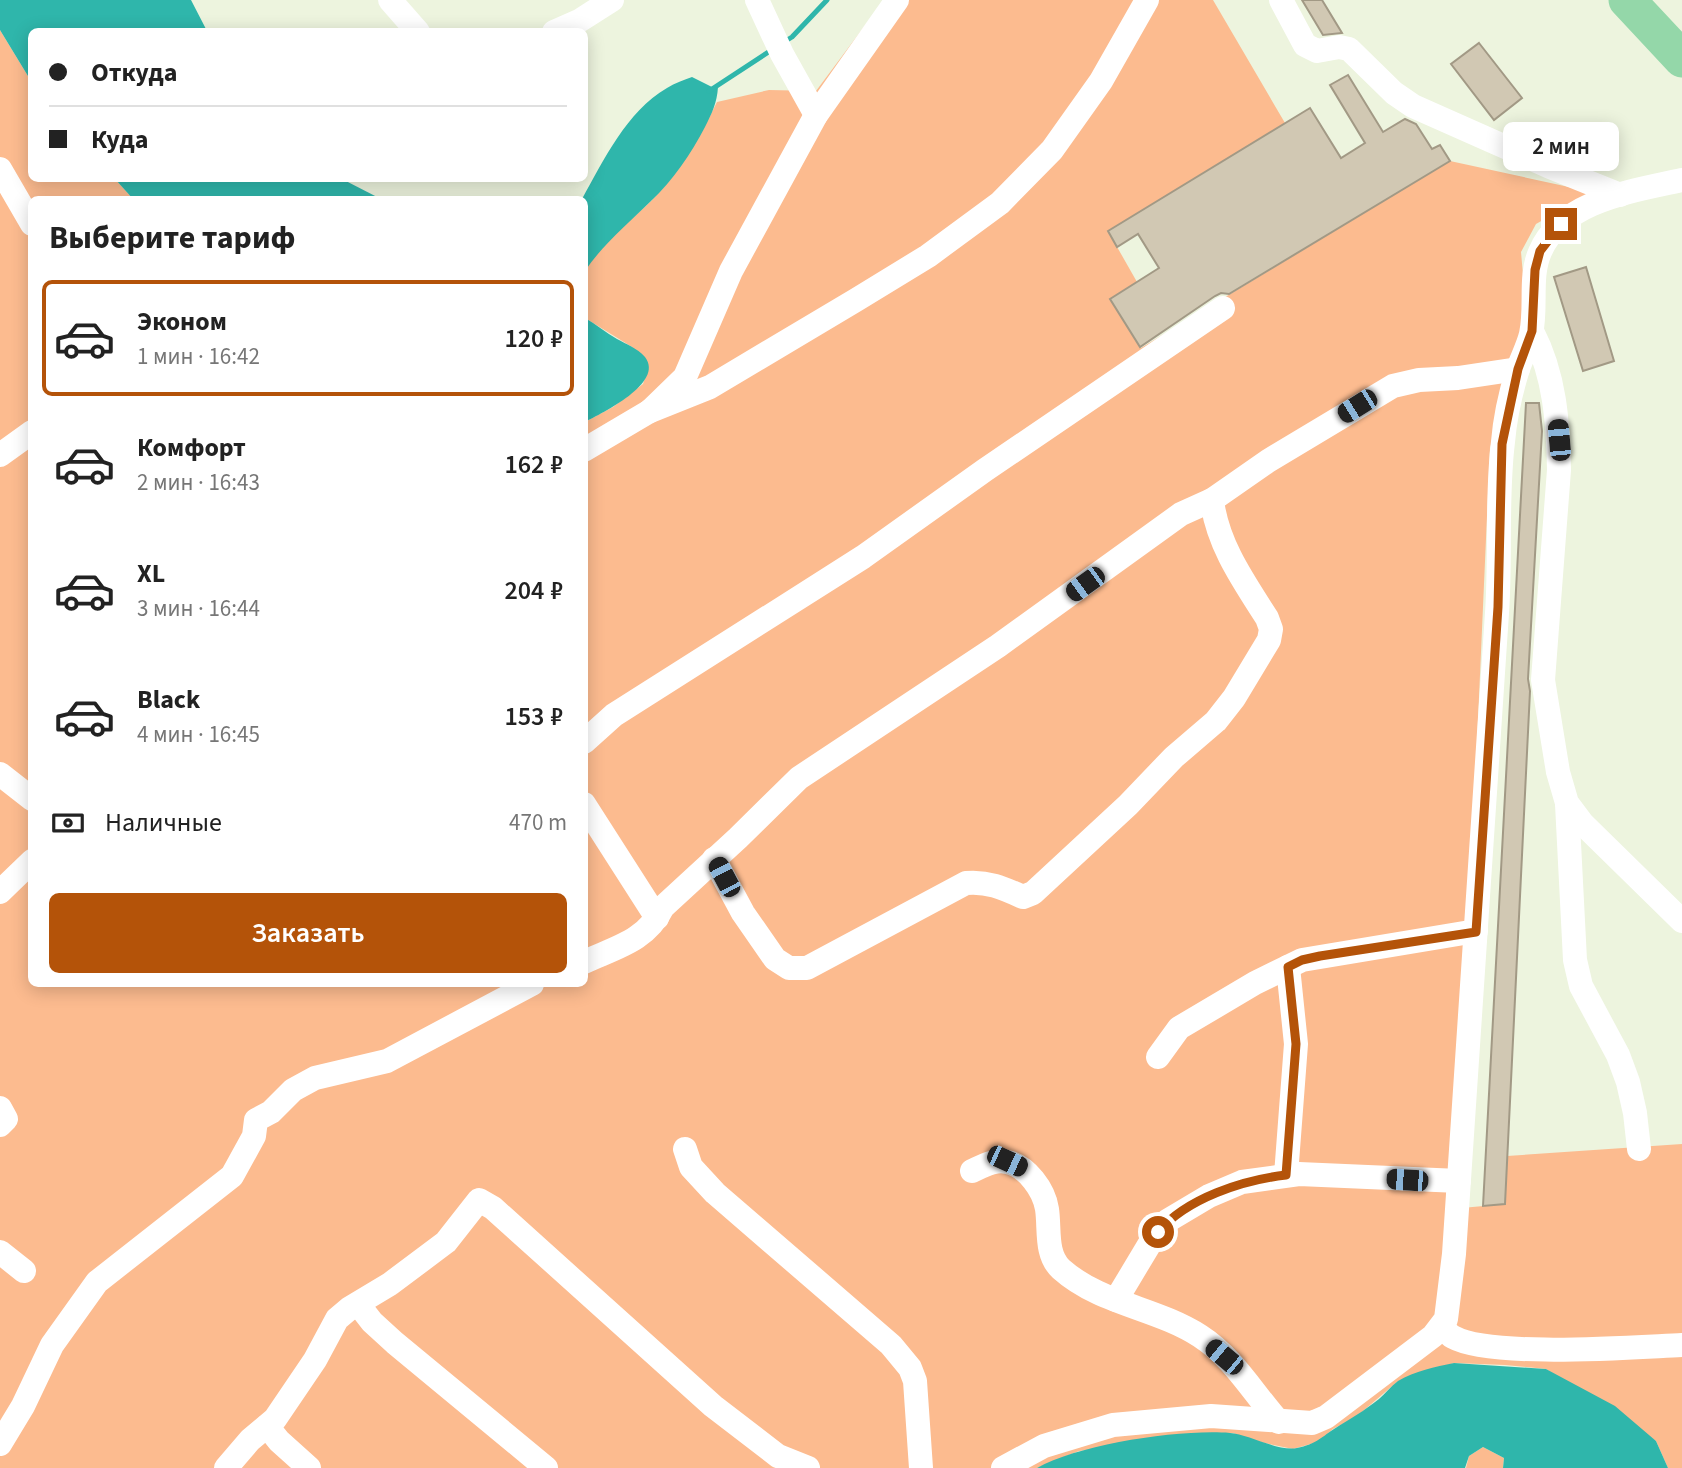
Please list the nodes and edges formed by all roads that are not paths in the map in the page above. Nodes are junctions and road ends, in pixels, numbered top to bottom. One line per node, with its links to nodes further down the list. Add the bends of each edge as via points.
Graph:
1 (390, 0): 8 (street)
2 (612, 0): 9 (street)
3 (757, 0): 11 (street)
4 (897, 0): 11 (street)
5 (1147, 0): 19 (street, via 1101,80 1052,150 1000,203 928,256 710,387)
6 (1281, 0): 14 (street, via 1305,45 1317,51 1349,49 1413,106)
7 (1627, 0): 10 (highway)
8 (414, 28)
9 (563, 28)
10 (1682, 59)
11 (816, 115): 19 (street, via 731,271 685,377)
12 (0, 169): 15 (street)
13 (1682, 180): 14 (street)
14 (1620, 195): 17 (street, via 1574,214 1540,251)
15 (28, 217)
16 (1223, 308): 24 (street, via 863,557 614,715)
17 (1532, 331): 18 (street); 27 (street, via 1544,354 1559,440 1543,680)
18 (1518, 369): 23 (street, via 1393,386); 34 (street, via 1502,444 1498,607)
19 (650, 411): 21 (street)
20 (28, 435): 22 (street)
21 (588, 448)
22 (0, 455)
23 (1212, 500): 29 (street, via 1181,514 998,646 799,778); 29 (street, via 1222,540 1267,618 1269,640 1216,721 1033,893 1023,897 981,881 966,883 800,970 775,959)
24 (588, 738)
25 (0, 774): 26 (street)
26 (28, 796)
27 (1567, 803): 33 (street); 42 (street, via 1575,960 1581,986 1628,1082)
28 (588, 810): 32 (street)
29 (714, 859): 32 (street)
30 (28, 865): 31 (street)
31 (0, 892)
32 (657, 918): 35 (street, via 639,937)
33 (1682, 920)
34 (1476, 932): 36 (street, via 1320,956); 45 (street)
35 (588, 959)
36 (1288, 967): 38 (street, via 1179,1028); 44 (street, via 1296,1044)
37 (526, 987): 54 (street, via 387,1061 315,1078 256,1120 254,1136 232,1176 97,1282 52,1345)
38 (1158, 1057)
39 (0, 1108): 40 (street, via 6,1119)
40 (0, 1125)
41 (685, 1149): 59 (street, via 691,1167 715,1193 903,1358 915,1381)
42 (1639, 1149)
43 (972, 1171): 48 (street, via 1007,1161 1022,1169 1045,1201 1054,1261 1081,1283)
44 (1286, 1175): 45 (street); 48 (street, via 1234,1185 1167,1220)
45 (1459, 1181): 50 (street, via 1454,1254)
46 (0, 1252): 47 (street)
47 (24, 1271)
48 (1116, 1300): 52 (street, via 1167,1318 1201,1337 1242,1374)
49 (358, 1304): 53 (street, via 337,1319 315,1360); 57 (street, via 379,1329); 58 (street, via 446,1242 479,1200 713,1406 778,1456)
50 (1442, 1326): 51 (street, via 1451,1337 1504,1347); 52 (street, via 1326,1417 1312,1423)
51 (1682, 1345)
52 (1279, 1422): 60 (street, via 1211,1416 1113,1426 1044,1446)
53 (267, 1426): 55 (street); 56 (street)
54 (0, 1444)
55 (226, 1468)
56 (309, 1468)
57 (545, 1468)
58 (808, 1468)
59 (921, 1468)
60 (1003, 1468)

